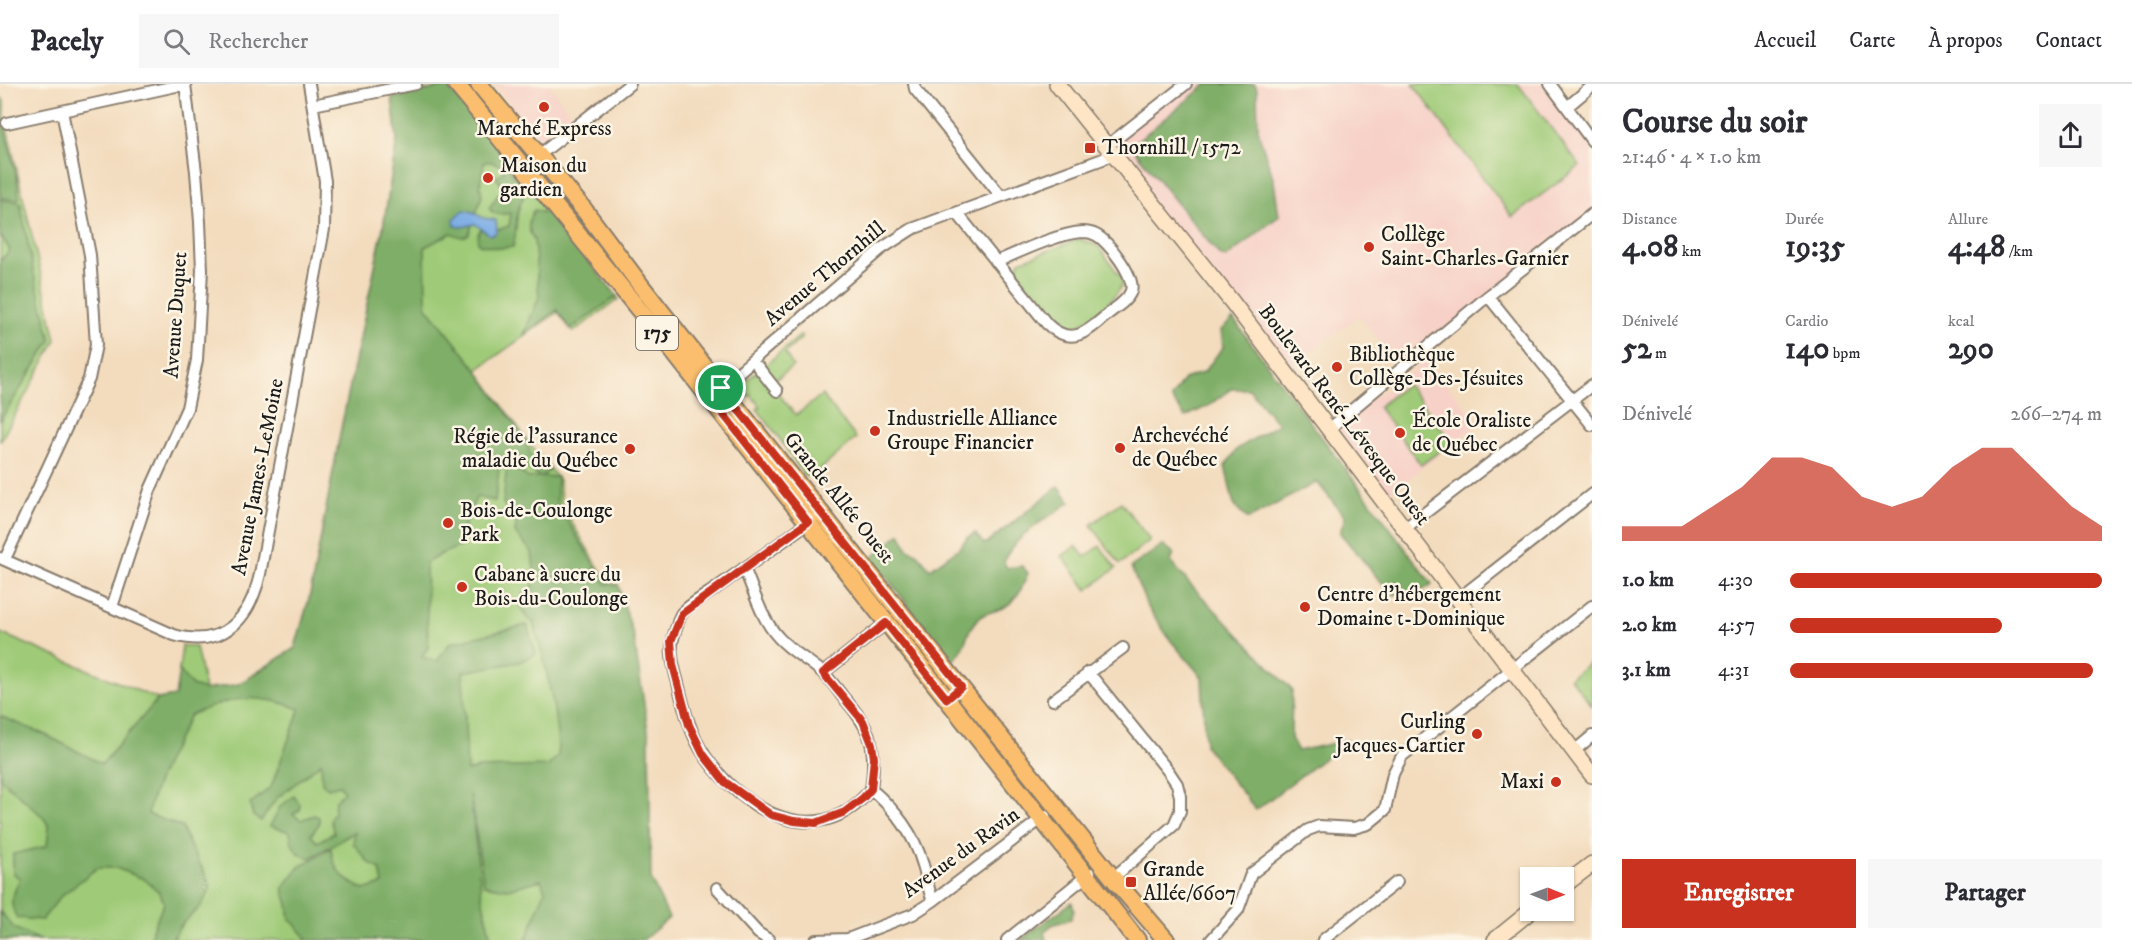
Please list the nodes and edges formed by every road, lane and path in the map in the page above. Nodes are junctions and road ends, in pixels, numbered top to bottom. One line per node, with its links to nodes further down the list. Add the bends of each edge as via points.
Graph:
1 (185, 84): 14 (street); 38 (street, Avenue Duquet, via 202,270 197,360 187,408 150,490)
2 (309, 84): 12 (street, Avenue James-LeMoine)
3 (416, 84): 12 (street)
4 (456, 84): 27 (main road, Grande Allée Ouest / 175)
5 (479, 84): 18 (main road, Grande Allée Ouest / 175)
6 (630, 84): 18 (street)
7 (914, 84): 19 (street)
8 (1057, 84): 17 (main road, Boulevard René-Lévesque Ouest)
9 (1186, 84): 17 (street, Avenue Thornhill)
10 (1550, 84): 13 (street)
11 (1592, 86): 13 (street)
12 (313, 105): 38 (street, Avenue James-LeMoine, via 325,181 324,229 255,594 249,608 227,630 189,639)
13 (1567, 107): 16 (street)
14 (62, 111): 15 (street); 34 (street, Avenue James-LeMoine, via 90,255 96,345 89,379)
15 (7, 123)
16 (1592, 141)
17 (1110, 149): 19 (street, Avenue Thornhill, via 1103,159); 30 (main road, Boulevard René-Lévesque Ouest)
18 (538, 156): 27 (main road, Grande Allée Ouest / 175, via 585,211)
19 (1001, 196): 20 (street, Avenue Thornhill)
20 (957, 213): 22 (street); 27 (street, Avenue Thornhill, via 912,229 880,249)
21 (1592, 214): 23 (street)
22 (996, 262): 22 (street, via 1047,324 1063,335 1085,333 1131,290 1132,280 1115,254 1095,235 1085,232 1062,236)
23 (1488, 296): 28 (street); 30 (street)
24 (758, 367): 26 (street)
25 (1592, 385): 28 (street)
26 (777, 391)
27 (715, 392): 32 (main road, Grande Allée Ouest / 175)
28 (1572, 401): 29 (street); 33 (street)
29 (1592, 426)
30 (1329, 429): 33 (main road, Boulevard René-Lévesque Ouest)
31 (1592, 494): 36 (street)
32 (815, 517): 35 (street); 39 (main road, Grande Allée Ouest / 175); 44 (main road, Grande Allée Ouest / 175)
33 (1404, 529): 36 (main road, Boulevard René-Lévesque Ouest)
34 (2, 558): 38 (street, Avenue James-LeMoine)
35 (744, 568): 43 (street, via 761,611 778,636); 50 (street, via 682,614 671,641 673,665 689,725 703,754 725,782 771,815 794,821 816,823 845,812)
36 (1458, 599): 41 (main road, Boulevard René-Lévesque Ouest)
37 (1592, 606): 41 (street)
38 (112, 608)
39 (886, 623): 43 (street); 45 (main road, Grande Allée Ouest / 175)
40 (1123, 648): 42 (street)
41 (1512, 669): 48 (main road, Boulevard René-Lévesque Ouest); 67 (street, via 1402,756 1393,774 1385,810 1368,824 1308,830 1251,874 1238,910)
42 (1088, 672): 46 (street); 56 (street, via 1169,772 1180,796 1180,811 1174,825)
43 (823, 673): 50 (street, via 863,721 874,758)
44 (961, 687): 45 (main road); 51 (main road, Grande Allée Ouest / 175)
45 (947, 699): 52 (main road, Grande Allée Ouest / 175)
46 (1053, 700)
47 (1592, 736): 48 (street)
48 (1573, 752): 49 (main road, Boulevard René-Lévesque Ouest)
49 (1592, 775)
50 (871, 789): 60 (street, via 891,807 913,838)
51 (1057, 807): 52 (street, Avenue du Ravin); 53 (main road, Grande Allée Ouest / 175)
52 (1041, 819): 55 (main road, Grande Allée Ouest / 175); 60 (street, Avenue du Ravin)
53 (1101, 862): 55 (street); 56 (main road, Grande Allée Ouest / 175)
54 (1592, 864): 57 (main road)
55 (1087, 876): 64 (street); 65 (main road, Grande Allée Ouest / 175)
56 (1113, 878): 66 (main road, Grande Allée Ouest / 175)
57 (1574, 878)
58 (1397, 882): 68 (street)
59 (717, 888): 62 (street)
60 (933, 901): 63 (street, Avenue du Ravin, via 913,914 848,939)
61 (1520, 920): 69 (main road)
62 (769, 940)
63 (816, 940)
64 (1007, 940)
65 (1137, 940)
66 (1166, 940)
67 (1211, 940)
68 (1323, 940)
69 (1495, 940)

